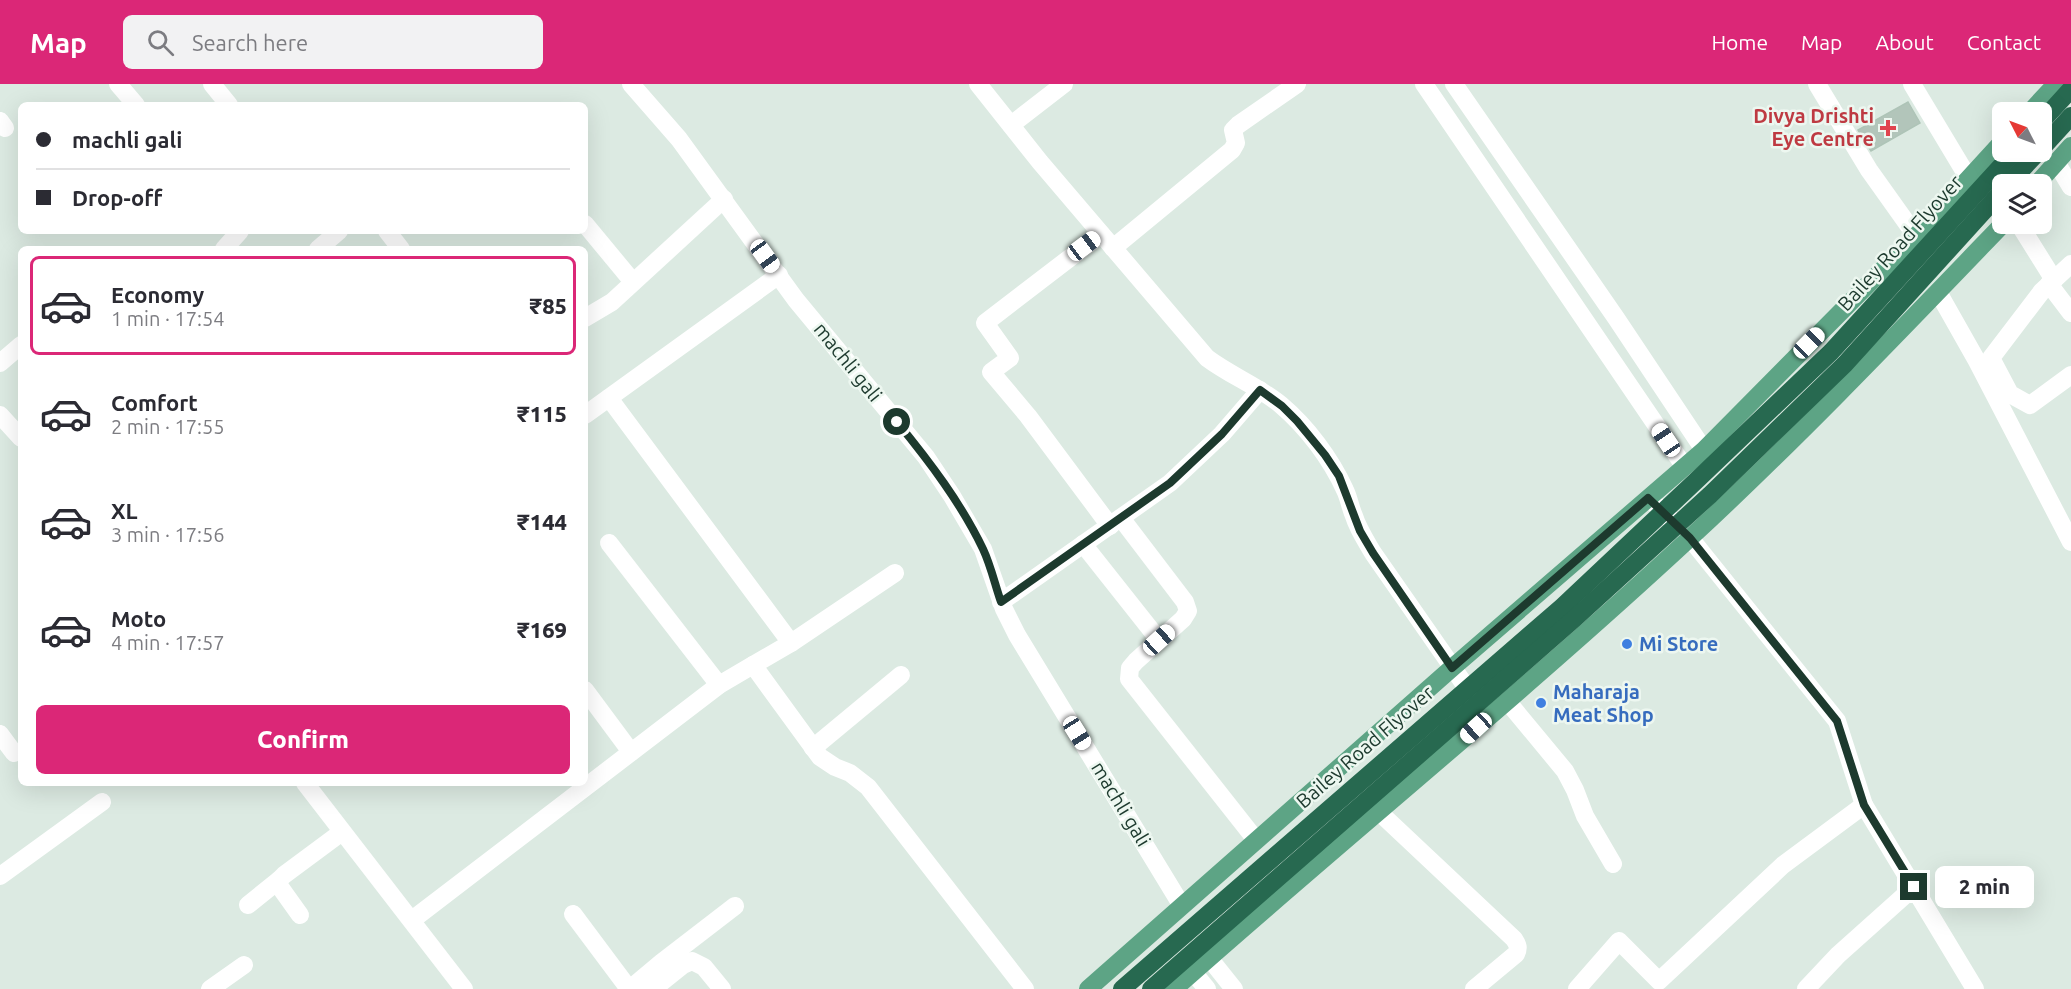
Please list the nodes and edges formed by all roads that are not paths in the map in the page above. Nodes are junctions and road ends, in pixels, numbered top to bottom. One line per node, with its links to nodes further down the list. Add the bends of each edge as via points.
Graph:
1 (118, 84): 13 (street)
2 (212, 84): 14 (street)
3 (631, 84): 29 (street, machli gali)
4 (978, 84): 18 (street)
5 (1064, 84): 18 (street)
6 (1297, 84): 38 (street, via 1233,130 1236,143 1232,150)
7 (1424, 84): 60 (street)
8 (1454, 84): 59 (street)
9 (1817, 84): 37 (street, via 1869,170)
10 (1912, 84): 27 (street)
11 (2056, 84): 15 (main road)
12 (2071, 89): 16 (highway)
13 (133, 102)
14 (227, 102)
15 (2039, 102)
16 (2052, 110)
17 (2071, 116): 19 (highway)
18 (1011, 125): 38 (street)
19 (2052, 137)
20 (2071, 146): 24 (main road)
21 (1992, 153): 27 (main road)
22 (2005, 162): 111 (highway, Bailey Road Flyover, via 1831,352 1562,607)
23 (2029, 162): 25 (highway)
24 (2056, 162): 26 (main road); 28 (street)
25 (2017, 174)
26 (2046, 174)
27 (1969, 179): 37 (main road)
28 (2071, 187)
29 (724, 199): 43 (street, machli gali); 44 (street)
30 (1992, 202): 112 (highway, Bailey Road Flyover, via 1845,364 1710,495)
31 (588, 228): 44 (street)
32 (238, 234): 39 (street)
33 (336, 234): 40 (street)
34 (389, 234): 41 (street)
35 (1993, 234): 46 (main road)
36 (2025, 234): 45 (street)
37 (1916, 236): 47 (main road)
38 (1107, 241): 54 (street, via 1207,358); 62 (street, via 985,323 1010,358 991,372)
39 (228, 246)
40 (322, 246)
41 (399, 246)
42 (2071, 264): 45 (street)
43 (779, 275): 55 (street); 68 (street, machli gali, via 926,457 983,549)
44 (633, 282): 49 (street, via 612,302)
45 (2051, 282): 48 (street); 53 (street, via 1991,358 2010,394 2030,405)
46 (1938, 291): 51 (main road); 64 (street)
47 (1840, 313): 51 (main road); 59 (main road)
48 (2071, 313)
49 (588, 316)
50 (18, 348): 52 (street)
51 (1880, 352): 63 (main road)
52 (0, 363)
53 (2071, 375)
54 (1260, 390): 62 (street, via 1186,469); 72 (street, via 1282,406 1325,455 1339,476 1360,531 1373,553)
55 (609, 398): 56 (street); 70 (street)
56 (588, 413)
57 (0, 415): 58 (street)
58 (18, 435)
59 (1704, 450): 60 (main road)
60 (1684, 466): 61 (main road)
61 (1648, 498): 63 (street); 72 (main road)
62 (1115, 522): 66 (street); 69 (street, via 1187,606 1183,619)
63 (1690, 538): 76 (main road); 86 (street, via 1837,721)
64 (2071, 542)
65 (609, 543): 74 (street)
66 (1083, 544): 68 (street); 69 (street)
67 (895, 573): 70 (street)
68 (1001, 602): 96 (street, machli gali, via 1017,635)
69 (1159, 640): 89 (street, via 1130,668 1131,681)
70 (791, 643): 71 (street)
71 (753, 664): 74 (street); 79 (street)
72 (1452, 668): 77 (street); 89 (main road)
73 (901, 675): 79 (street)
74 (719, 685): 80 (street)
75 (588, 694): 80 (street)
76 (1507, 701): 77 (main road); 90 (street, via 1564,771)
77 (1488, 717): 87 (main road)
78 (0, 734): 81 (street)
79 (813, 748): 109 (street, via 826,762 868,787)
80 (631, 752): 82 (street)
81 (14, 753)
82 (588, 785)
83 (307, 786): 88 (street)
84 (587, 786): 99 (street)
85 (102, 802): 91 (street)
86 (1864, 805): 93 (street); 117 (street, via 1784,865 1659,981 1619,941)
87 (1379, 812): 101 (main road); 116 (street, via 1518,944 1515,954)
88 (342, 832): 92 (street); 99 (street)
89 (1256, 840): 96 (main road)
90 (1613, 864)
91 (0, 876)
92 (279, 880): 94 (street); 98 (street)
93 (1914, 887): 118 (street); 119 (street)
94 (248, 905)
95 (735, 906): 107 (street)
96 (1182, 906): 100 (main road)
97 (573, 914): 107 (street)
98 (300, 915)
99 (412, 920): 106 (street)
100 (1158, 928): 103 (main road); 110 (main road)
101 (1210, 958): 103 (main road); 115 (street)
102 (244, 965): 105 (street)
103 (1193, 972): 113 (main road); 114 (street)
104 (661, 987): 108 (street, via 692,961 704,967)
105 (210, 989)
106 (464, 989)
107 (630, 989)
108 (722, 989)
109 (1025, 989)
110 (1088, 989)
111 (1122, 989)
112 (1151, 989)
113 (1174, 989)
114 (1207, 989)
115 (1234, 989)
116 (1474, 989)
117 (1577, 989)
118 (1806, 989)
119 (1975, 989)

